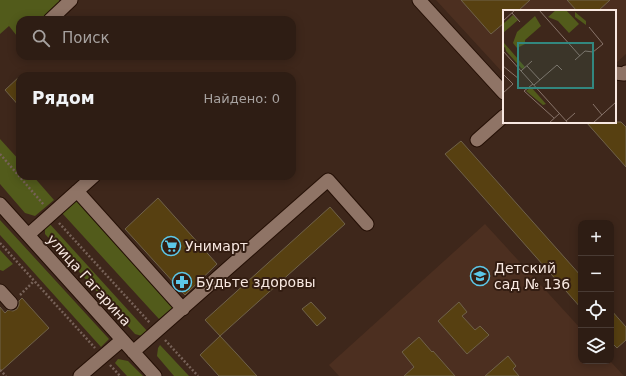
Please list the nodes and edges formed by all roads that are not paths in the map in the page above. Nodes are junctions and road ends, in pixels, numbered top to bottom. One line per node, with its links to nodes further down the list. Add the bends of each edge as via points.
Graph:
1 (71, 0): 3 (street)
2 (419, 0): 6 (street)
3 (54, 16)
4 (626, 72): 5 (street)
5 (616, 73)
6 (503, 92)
7 (503, 117): 8 (street)
8 (477, 140)
9 (89, 180): 10 (street)
10 (77, 191): 13 (street); 16 (street)
11 (0, 204): 13 (street, улица Гагарина)
12 (367, 224): 16 (street, via 328,180)
13 (28, 235): 17 (street, улица Гагарина)
14 (0, 291): 15 (street)
15 (11, 303)
16 (183, 309): 18 (street)
17 (122, 340): 18 (street, улица Гагарина); 19 (street)
18 (133, 352): 20 (street, улица Гагарина)
19 (80, 376)
20 (155, 376)

